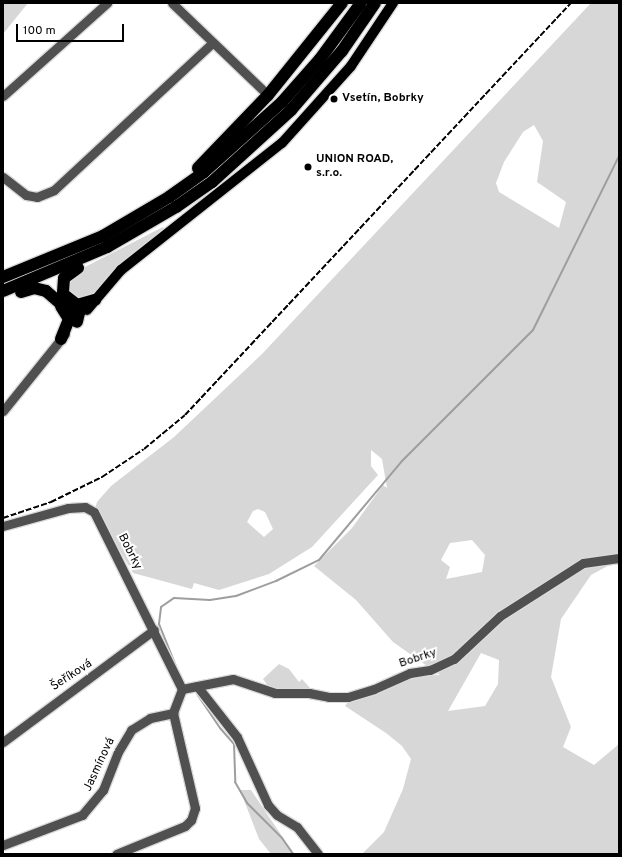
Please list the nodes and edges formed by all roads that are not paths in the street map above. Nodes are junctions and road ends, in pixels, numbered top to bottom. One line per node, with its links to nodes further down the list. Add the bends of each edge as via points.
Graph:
1 (107, 3): 9 (street)
2 (172, 3): 7 (street)
3 (342, 3): 8 (highway)
4 (361, 3): 12 (highway, via 308,73 248,135 169,197)
5 (375, 3): 11 (highway, via 329,67 274,127 212,182)
6 (394, 3): 16 (main road, via 344,76 282,143 144,251)
7 (212, 43): 8 (street); 10 (street, via 54,190 36,197 26,195)
8 (268, 95): 12 (highway, via 190,176)
9 (3, 96)
10 (3, 177)
11 (138, 230): 14 (highway, via 64,268); 18 (highway, via 107,254 66,275 62,291)
12 (103, 236): 13 (highway)
13 (3, 277)
14 (3, 291)
15 (3, 298): 17 (highway, via 38,288 50,292)
16 (95, 300): 18 (highway, via 83,305)
17 (60, 303): 18 (highway, via 70,311); 19 (highway, via 69,319)
18 (79, 312): 19 (street)
19 (61, 339): 20 (street)
20 (3, 411)
21 (3, 526): 23 (street, Bobrky, via 68,508 85,507 94,512)
22 (619, 558): 24 (street, Bobrky, via 583,563 500,616 454,659 430,670 410,673 348,697 276,693 232,679)
23 (154, 630): 25 (street, Bobrky); 27 (street, Šeříková)
24 (197, 686): 25 (street, Bobrky); 30 (street, via 237,737 268,805 277,815 297,827)
25 (182, 689): 26 (street)
26 (173, 713): 28 (street, Jasmínová, via 150,718 131,730 118,752 103,790 82,815); 29 (street, via 195,808 192,820 185,826)
27 (3, 742)
28 (3, 845)
29 (116, 854)
30 (318, 854)

